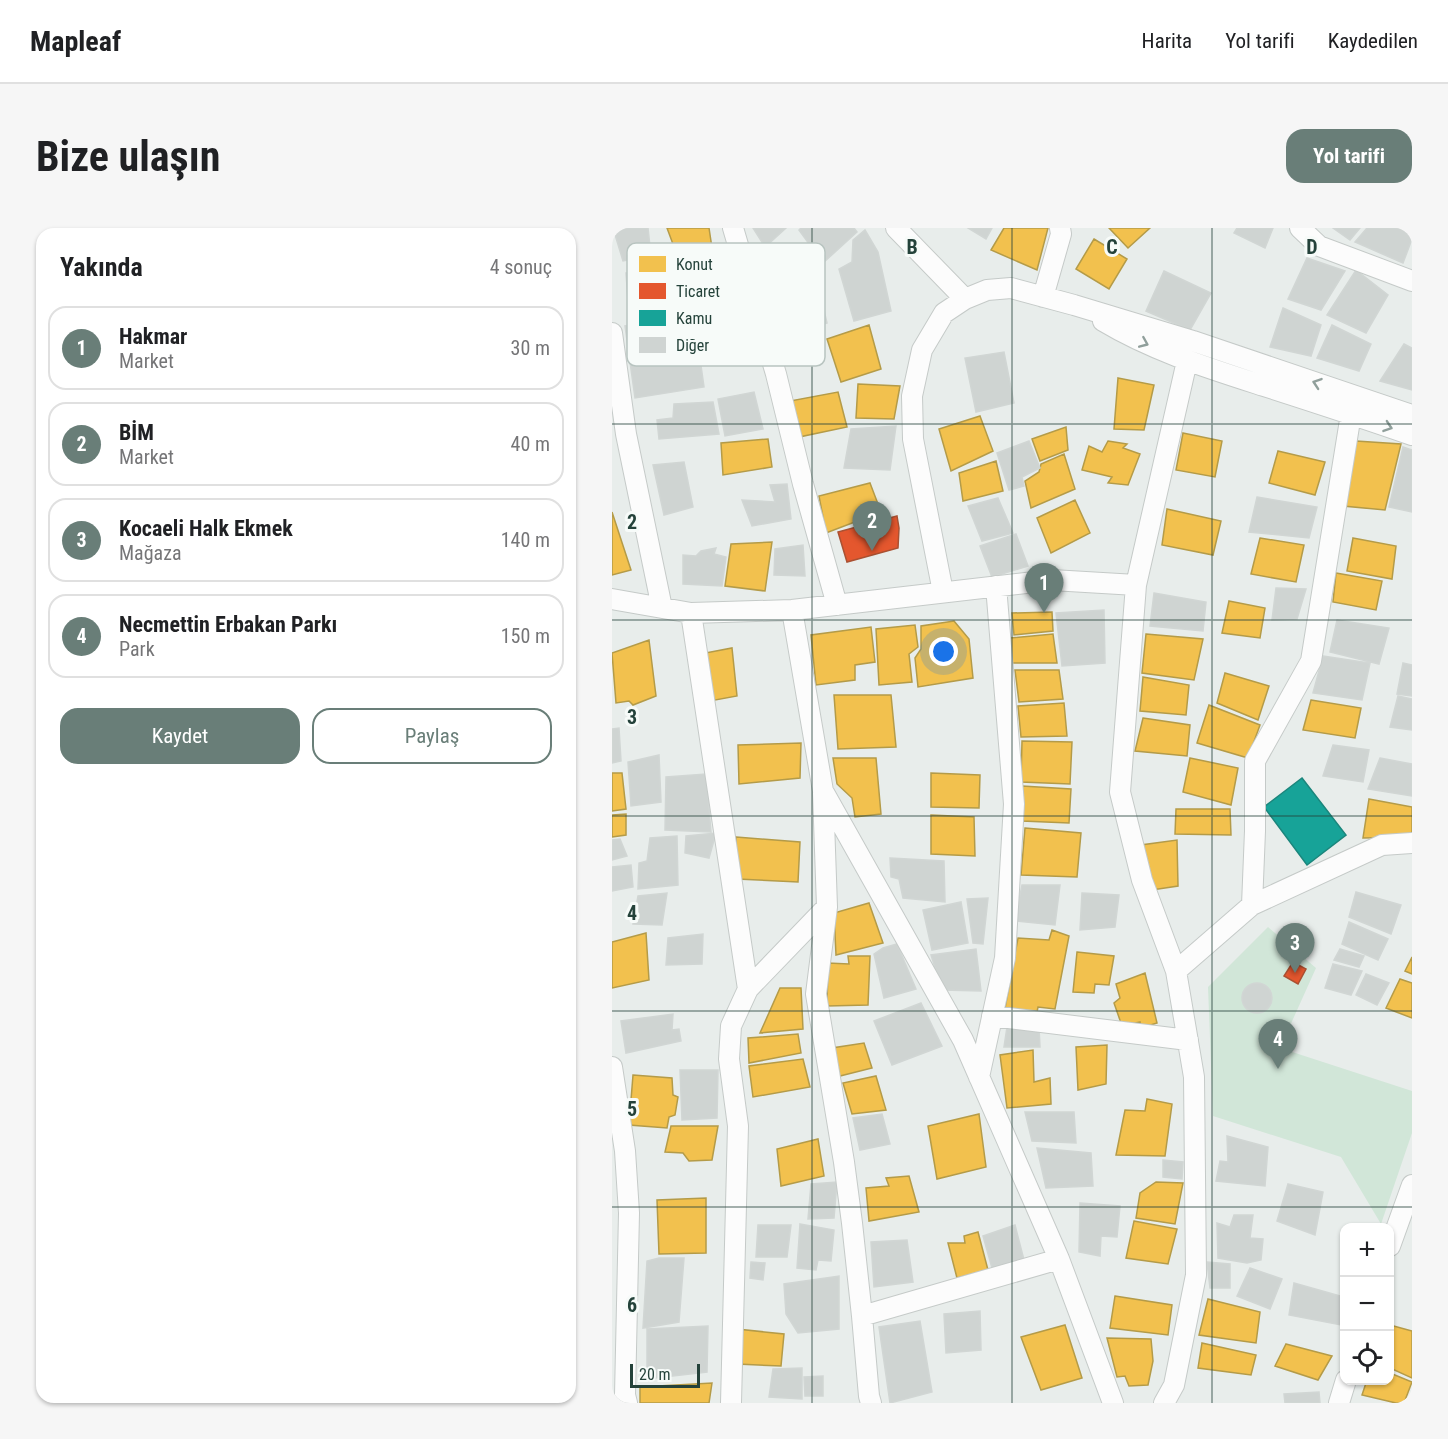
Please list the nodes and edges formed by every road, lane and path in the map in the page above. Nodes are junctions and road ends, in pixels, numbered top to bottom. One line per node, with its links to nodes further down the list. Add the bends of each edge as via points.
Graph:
1 (733, 228): 5 (street)
2 (896, 228): 8 (street)
3 (1060, 228): 7 (street)
4 (1300, 228): 6 (street, via 1319,246)
5 (737, 243)
6 (1412, 281)
7 (1043, 297): 8 (street, via 1011,288 987,290); 9 (street)
8 (965, 299): 19 (street, via 944,313 922,350 912,396 913,439)
9 (1074, 305): 11 (street, one-way to 11, via 1127,336); 15 (street, one-way to 9)
10 (612, 333): 13 (street)
11 (1187, 361): 14 (street); 17 (street)
12 (774, 366): 21 (street)
13 (617, 400): 22 (street)
14 (1351, 414): 16 (street, one-way to 16); 27 (street, via 1311,661 1255,761)
15 (1412, 415)
16 (1412, 435)
17 (1136, 585): 18 (street, via 1052,580); 29 (street, via 1120,792 1142,880)
18 (996, 586): 19 (street); 31 (street, via 1014,804 1005,958)
19 (943, 592): 21 (street)
20 (612, 599): 22 (street)
21 (837, 605): 23 (street)
22 (662, 608): 24 (street)
23 (792, 610): 24 (street); 25 (street)
24 (691, 613): 30 (street)
25 (823, 791): 28 (street); 34 (street, via 963,1040)
26 (1412, 843): 27 (street, via 1382,844)
27 (1252, 905): 29 (street)
28 (827, 907): 30 (street); 38 (street, via 816,994 844,1162)
29 (1176, 971): 32 (street)
30 (748, 989): 41 (street, via 731,1026 729,1059 738,1126)
31 (993, 1017): 32 (street); 34 (street)
32 (1188, 1040): 44 (street, via 1194,1077 1196,1275 1174,1385)
33 (612, 1068): 40 (street, via 629,1213)
34 (979, 1077): 37 (street)
35 (1412, 1185): 36 (street)
36 (1394, 1233)
37 (1059, 1259): 38 (street); 43 (street)
38 (862, 1316): 42 (street)
39 (1344, 1385): 45 (street)
40 (627, 1403)
41 (731, 1403)
42 (871, 1403)
43 (1113, 1403)
44 (1164, 1403)
45 (1339, 1403)

